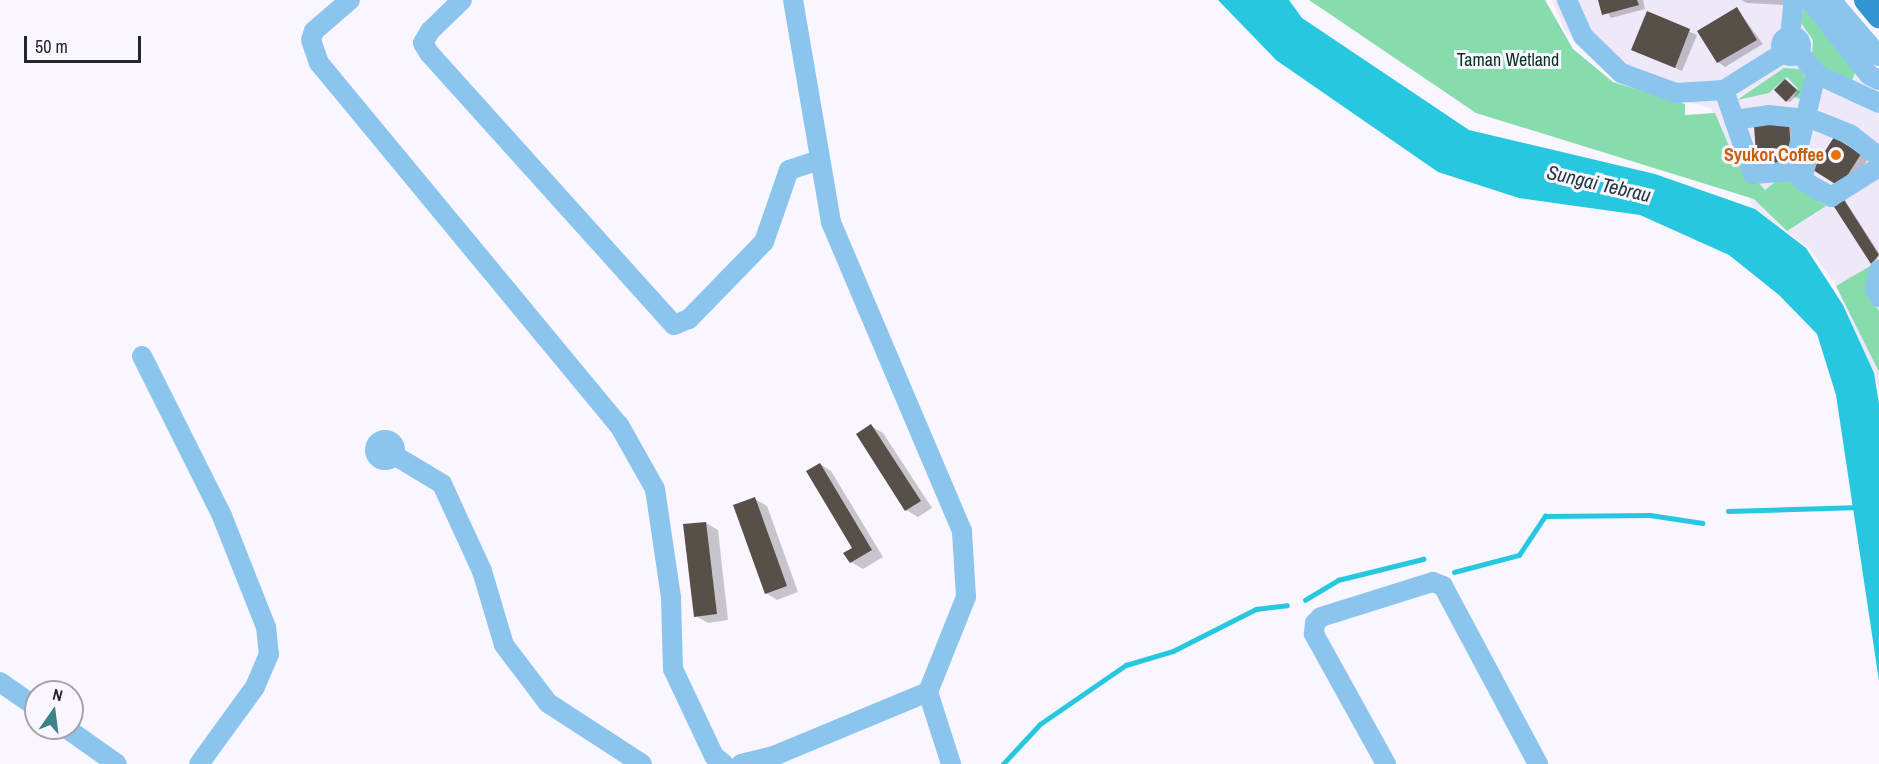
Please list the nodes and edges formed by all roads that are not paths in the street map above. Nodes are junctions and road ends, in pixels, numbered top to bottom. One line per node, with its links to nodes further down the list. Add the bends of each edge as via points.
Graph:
1 (350, 0): 32 (street, via 314,31 319,63 619,425 655,489 671,598 673,669 714,756)
2 (462, 0): 19 (street, via 430,31 423,43 429,53 674,325 689,319 764,242 789,170)
3 (793, 0): 19 (street)
4 (1567, 0): 14 (street, via 1583,36 1621,73 1676,93)
5 (1794, 0): 10 (street)
6 (1810, 0): 13 (street, via 1869,75)
7 (1831, 0): 11 (street)
8 (1866, 0): 9 (main road)
9 (1879, 16)
10 (1791, 47): 12 (street); 14 (street)
11 (1879, 56)
12 (1822, 77): 15 (street); 17 (street)
13 (1879, 80)
14 (1724, 90): 16 (street)
15 (1879, 103)
16 (1734, 120): 17 (street, via 1769,115); 17 (street, via 1753,174 1793,171)
17 (1812, 120): 18 (street, via 1851,135); 20 (street, via 1802,180 1831,197)
18 (1879, 157)
19 (819, 160): 26 (street, via 831,222 852,280 965,547 966,597)
20 (1879, 167)
21 (1879, 270): 22 (street, via 1875,290)
22 (1879, 297)
23 (142, 356): 30 (street, via 222,516 266,627 269,654 255,687)
24 (394, 455): 31 (street, via 442,484 482,571 504,645 548,703)
25 (0, 682): 27 (street)
26 (928, 692): 33 (street, via 776,755); 34 (street)
27 (24, 699)
28 (83, 740): 29 (street)
29 (117, 764)
30 (200, 764)
31 (642, 764)
32 (724, 764)
33 (741, 764)
34 (951, 764)
35 (1386, 764): 36 (street, via 1314,634 1315,623 1321,617 1433,582 1443,586)
36 (1538, 764)

